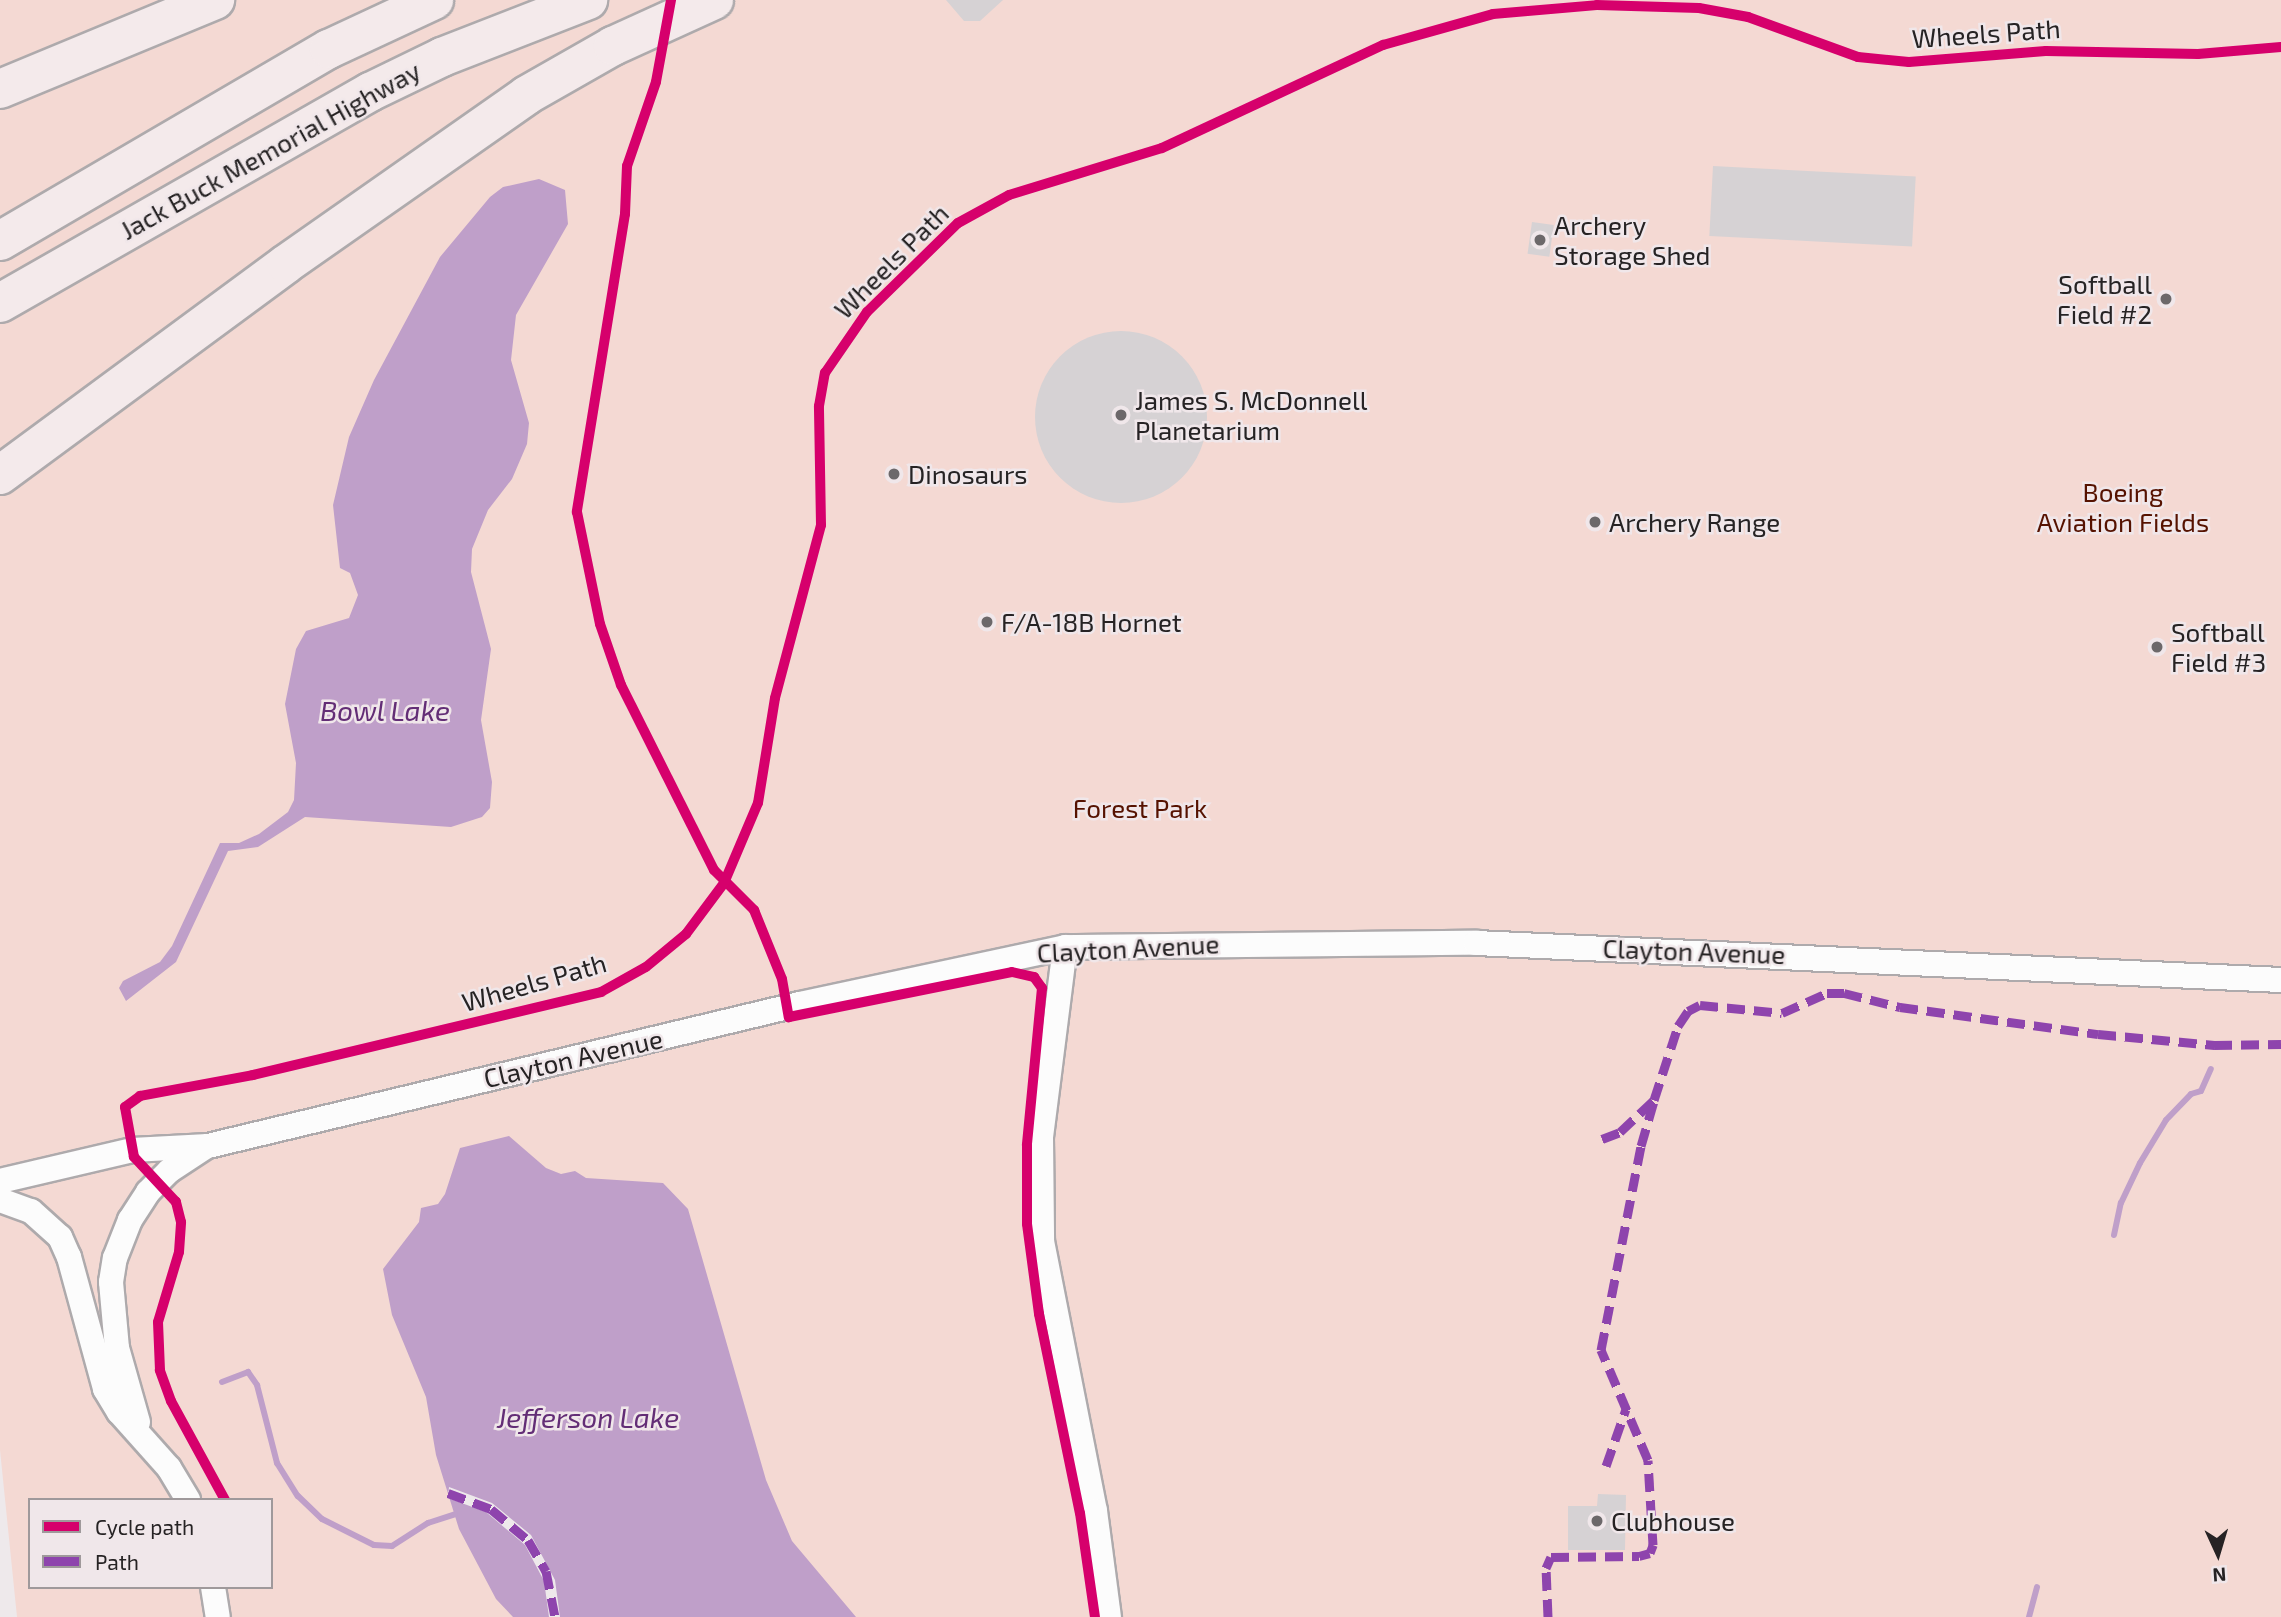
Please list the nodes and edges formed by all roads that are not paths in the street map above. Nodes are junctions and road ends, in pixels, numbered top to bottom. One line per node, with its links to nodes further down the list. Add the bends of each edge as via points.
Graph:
1 (215, 0): 5 (highway)
2 (434, 0): 6 (highway, Jack Buck Memorial Highway, via 328,50)
3 (588, 0): 7 (highway, Jack Buck Memorial Highway, via 454,52 370,92)
4 (714, 0): 8 (highway, via 612,46 527,95 286,264)
5 (0, 89)
6 (0, 241)
7 (0, 303)
8 (0, 475)
9 (1065, 947): 10 (street, Clayton Avenue, via 1476,943); 11 (street, Clayton Avenue, via 800,1004); 18 (street, via 1041,1138 1042,1241 1095,1511)
10 (2281, 980)
11 (208, 1146): 12 (street, Clayton Avenue, via 132,1150); 14 (street, via 169,1171 148,1192 130,1220 115,1258 111,1282 117,1348 130,1403)
12 (0, 1181)
13 (0, 1200): 14 (street, via 31,1211 60,1237 104,1389)
14 (145, 1439): 15 (street)
15 (187, 1498)
16 (213, 1589): 17 (street)
17 (218, 1617)
18 (1109, 1617)

